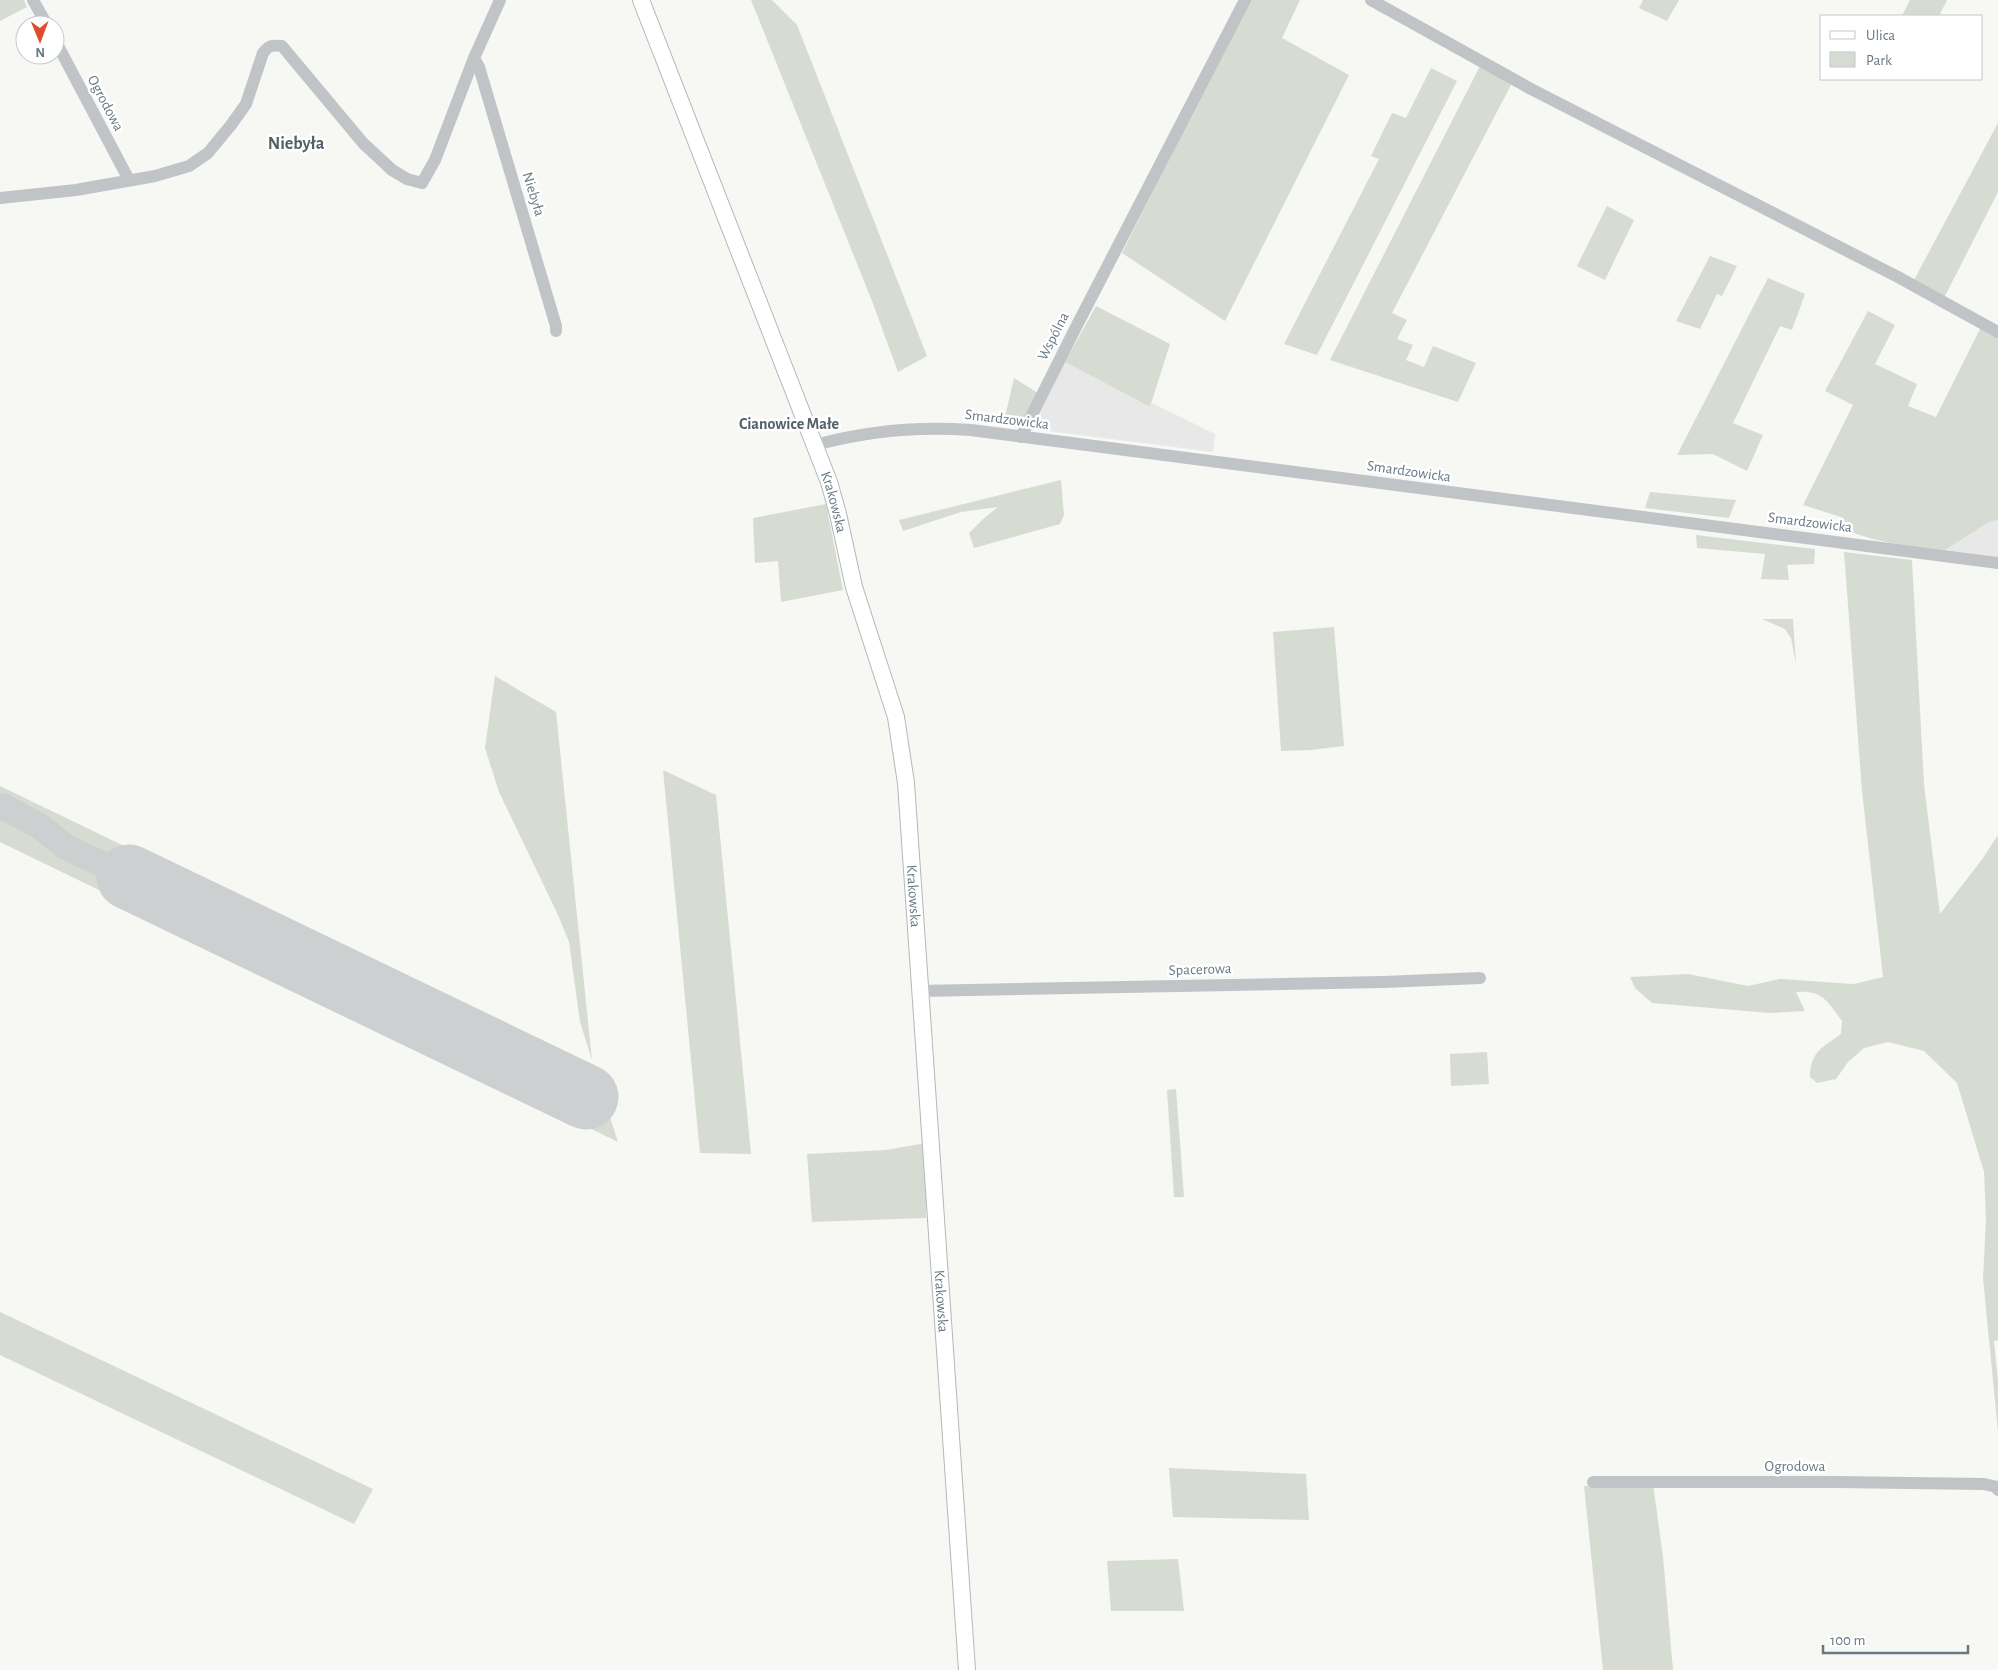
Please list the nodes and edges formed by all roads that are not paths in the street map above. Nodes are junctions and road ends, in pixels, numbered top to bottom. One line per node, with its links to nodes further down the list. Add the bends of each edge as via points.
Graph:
1 (34, 0): 6 (street)
2 (500, 0): 8 (street)
3 (641, 0): 14 (main road, Krakowska)
4 (1245, 0): 13 (street, Wspólna)
5 (1371, 0): 12 (street, via 1531,90)
6 (42, 15)
7 (65, 59): 9 (street, Ogrodowa)
8 (477, 62): 9 (street, via 422,183 392,170 363,143 282,46 273,45 263,53 246,104 208,153 189,166); 11 (street, Niebyła)
9 (129, 180): 10 (street, via 76,190)
10 (0, 198)
11 (556, 331)
12 (1998, 332)
13 (1021, 437): 14 (street, Smardzowicka, via 922,428 869,433); 15 (street, Smardzowicka)
14 (815, 445): 17 (main road, Krakowska, via 835,503 856,596 896,717 906,783)
15 (1998, 563)
16 (1480, 978): 17 (street, Spacerowa)
17 (920, 991): 20 (main road, Krakowska)
18 (1594, 1482): 19 (street, Ogrodowa, via 1984,1484)
19 (1997, 1488)
20 (967, 1670)

